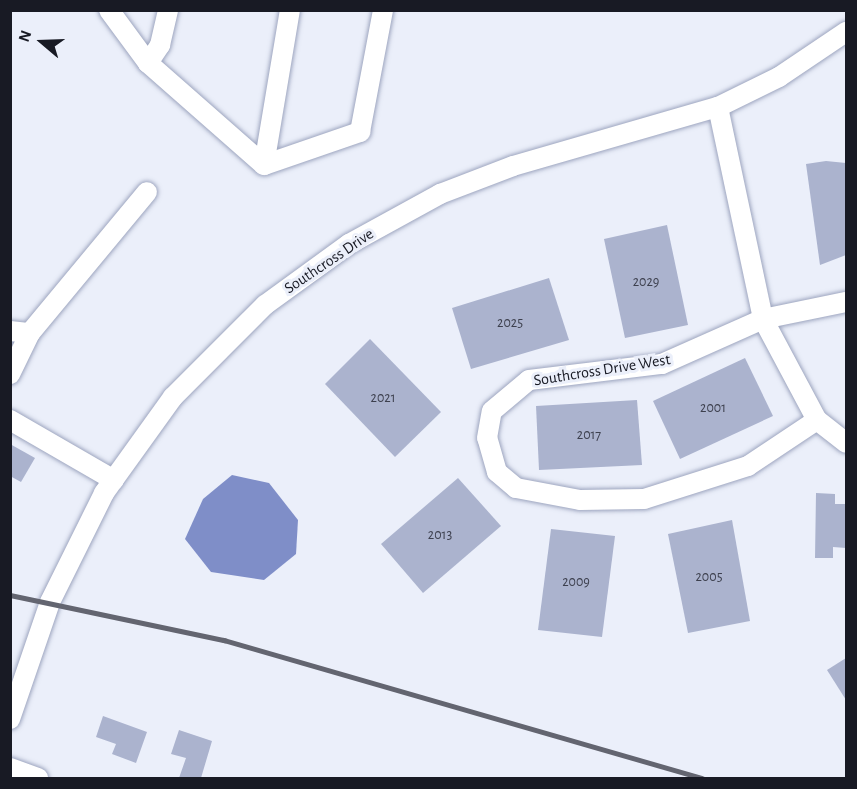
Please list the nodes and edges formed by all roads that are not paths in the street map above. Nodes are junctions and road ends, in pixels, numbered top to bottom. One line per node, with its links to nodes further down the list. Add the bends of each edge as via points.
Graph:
1 (109, 10): 6 (street)
2 (168, 10): 6 (street, via 160,45)
3 (290, 10): 8 (street)
4 (383, 10): 8 (street, via 360,132)
5 (846, 32): 7 (street, Southcross Drive, via 779,77)
6 (148, 63): 8 (street)
7 (718, 107): 11 (street); 17 (street, Southcross Drive, via 513,166 440,194 349,244 265,305 173,398)
8 (264, 165)
9 (147, 192): 12 (street)
10 (846, 302): 11 (street, Southcross Drive West)
11 (763, 319): 15 (street); 15 (street, Southcross Drive West, via 662,364 529,380 492,411 487,438 497,472 516,488 533,492 580,500 644,499 748,465)
12 (20, 332): 13 (street)
13 (10, 374)
14 (10, 420): 17 (street)
15 (818, 420): 16 (street)
16 (846, 443)
17 (114, 480): 18 (street, Southcross Drive, via 50,602)
18 (10, 719)
19 (10, 768): 20 (street)
20 (38, 778)

